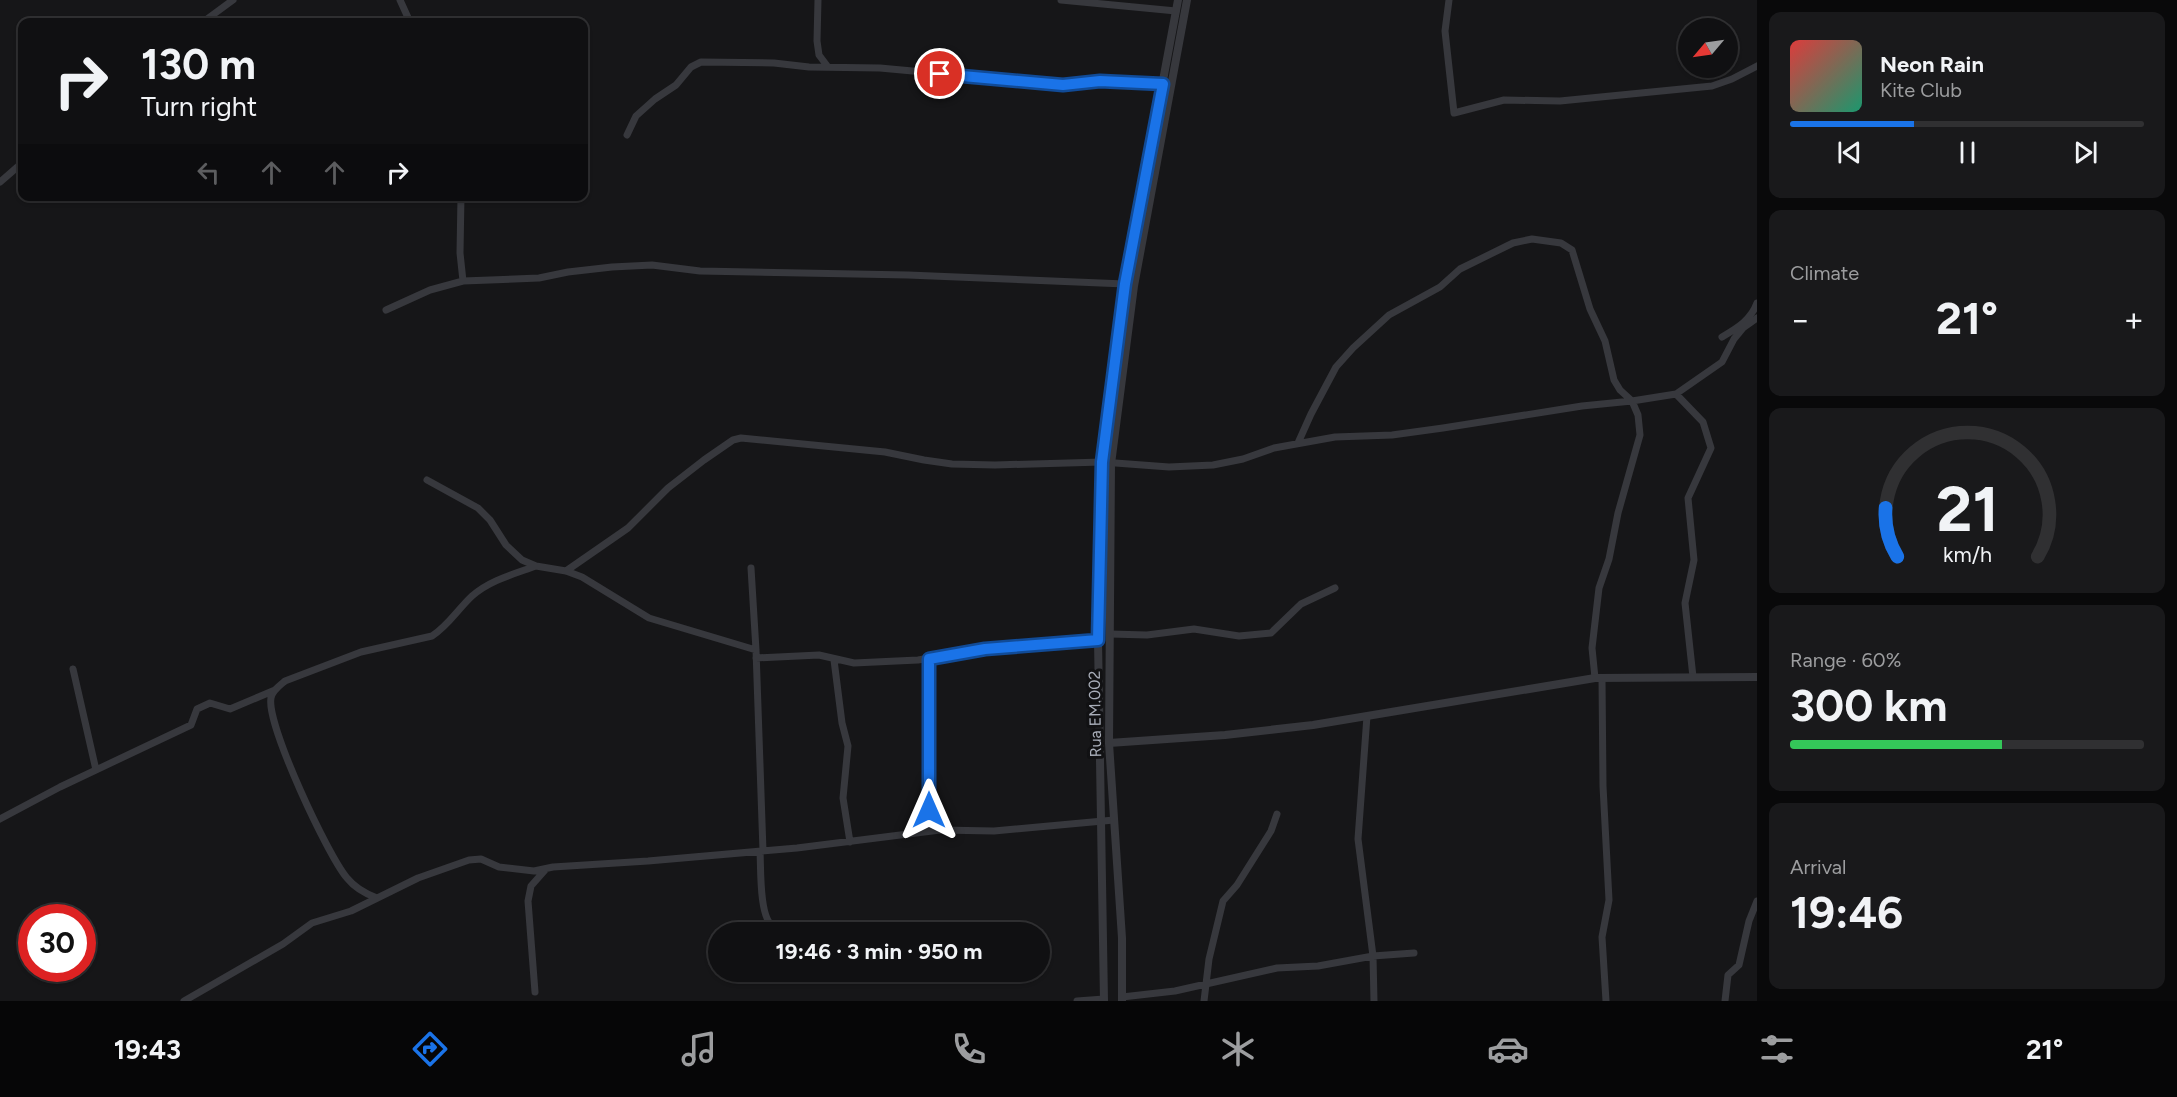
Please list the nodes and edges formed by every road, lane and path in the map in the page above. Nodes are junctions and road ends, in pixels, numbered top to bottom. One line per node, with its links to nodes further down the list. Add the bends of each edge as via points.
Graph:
1 (233, 0): 9 (street)
2 (400, 0): 10 (street)
3 (818, 0): 12 (street, via 819,56)
4 (1061, 0): 8 (street)
5 (1178, 0): 8 (street, Rua EM.002)
6 (1187, 0): 27 (street, Rua EM.002, via 1134,286)
7 (1449, 0): 11 (street, via 1445,31 1454,113 1504,100 1560,101 1712,86)
8 (1176, 11): 13 (street, Rua EM.002)
9 (208, 18)
10 (408, 18)
11 (1757, 66)
12 (828, 67): 13 (street, via 1063,85 1100,81); 14 (street, via 701,62 636,116)
13 (1163, 84): 19 (street, Rua EM.002)
14 (627, 135)
15 (18, 166): 16 (street)
16 (0, 182)
17 (461, 201): 18 (street)
18 (463, 281): 19 (street, via 539,278 652,265 711,271); 21 (street, via 430,290)
19 (1125, 284): 27 (street, Rua EM.002)
20 (1757, 303): 23 (street, via 1744,322)
21 (386, 310)
22 (1757, 318): 24 (street, via 1738,333 1722,362)
23 (1722, 337)
24 (1676, 394): 25 (street); 39 (street, via 1704,422 1712,447 1688,498 1694,560 1685,603)
25 (1632, 401): 26 (street, via 1413,432); 26 (street, via 1614,380 1605,341 1590,309 1572,250 1561,243 1532,239 1513,243 1460,269 1375,327 1336,367); 41 (street, via 1640,435 1599,588 1592,648)
26 (1298, 443): 27 (street, via 1213,465)
27 (1107, 463): 31 (street, via 952,464 874,450 741,438 704,460 668,488 628,528); 33 (street, Rua EM.002); 34 (street, Rua EM.002)
28 (427, 480): 29 (street, via 478,508 506,545 522,560)
29 (536, 566): 31 (street); 42 (street, via 486,585 432,636 361,652 285,681)
30 (750, 568): 35 (street)
31 (566, 571): 35 (street, via 649,618)
32 (1335, 588): 33 (street, via 1301,604 1271,633 1239,636 1194,630)
33 (1110, 634): 44 (street, Rua EM.002)
34 (1098, 640): 36 (street, via 985,649); 49 (street, Rua EM.002)
35 (756, 654): 37 (street); 52 (street)
36 (929, 659): 37 (street, via 854,663); 50 (street)
37 (834, 660): 51 (street, via 848,746 843,798)
38 (73, 669): 45 (street)
39 (1693, 677): 40 (street); 41 (street)
40 (1757, 677)
41 (1598, 678): 43 (street); 67 (street, via 1609,900 1602,937)
42 (275, 690): 45 (street, via 230,709 210,703 197,709 191,725); 54 (street, via 271,711 313,818 347,878)
43 (1367, 716): 44 (street, via 1225,735); 58 (street, via 1358,839)
44 (1110, 743): 48 (street, Rua EM.002)
45 (96, 770): 47 (street)
46 (1277, 814): 59 (street, via 1271,831 1223,901)
47 (0, 819)
48 (1114, 820): 49 (street); 61 (street, Rua EM.002)
49 (1101, 821): 50 (street, via 994,831); 62 (street, Rua EM.002)
50 (929, 831): 51 (street)
51 (850, 842): 52 (street)
52 (762, 851): 53 (street); 56 (street, via 765,916)
53 (547, 868): 54 (street, via 517,870 481,859 469,860); 60 (street, via 531,886 528,901)
54 (377, 898): 63 (street, via 312,923)
55 (1757, 901): 68 (street, via 1739,965 1728,975)
56 (769, 922)
57 (1414, 954): 58 (street)
58 (1373, 956): 59 (street, via 1318,966 1277,968); 66 (street)
59 (1206, 983): 61 (street, via 1175,992); 65 (street)
60 (535, 992)
61 (1122, 999)
62 (1104, 1000): 64 (street)
63 (184, 1001)
64 (1077, 1001)
65 (1204, 1001)
66 (1374, 1001)
67 (1606, 1001)
68 (1725, 1001)

